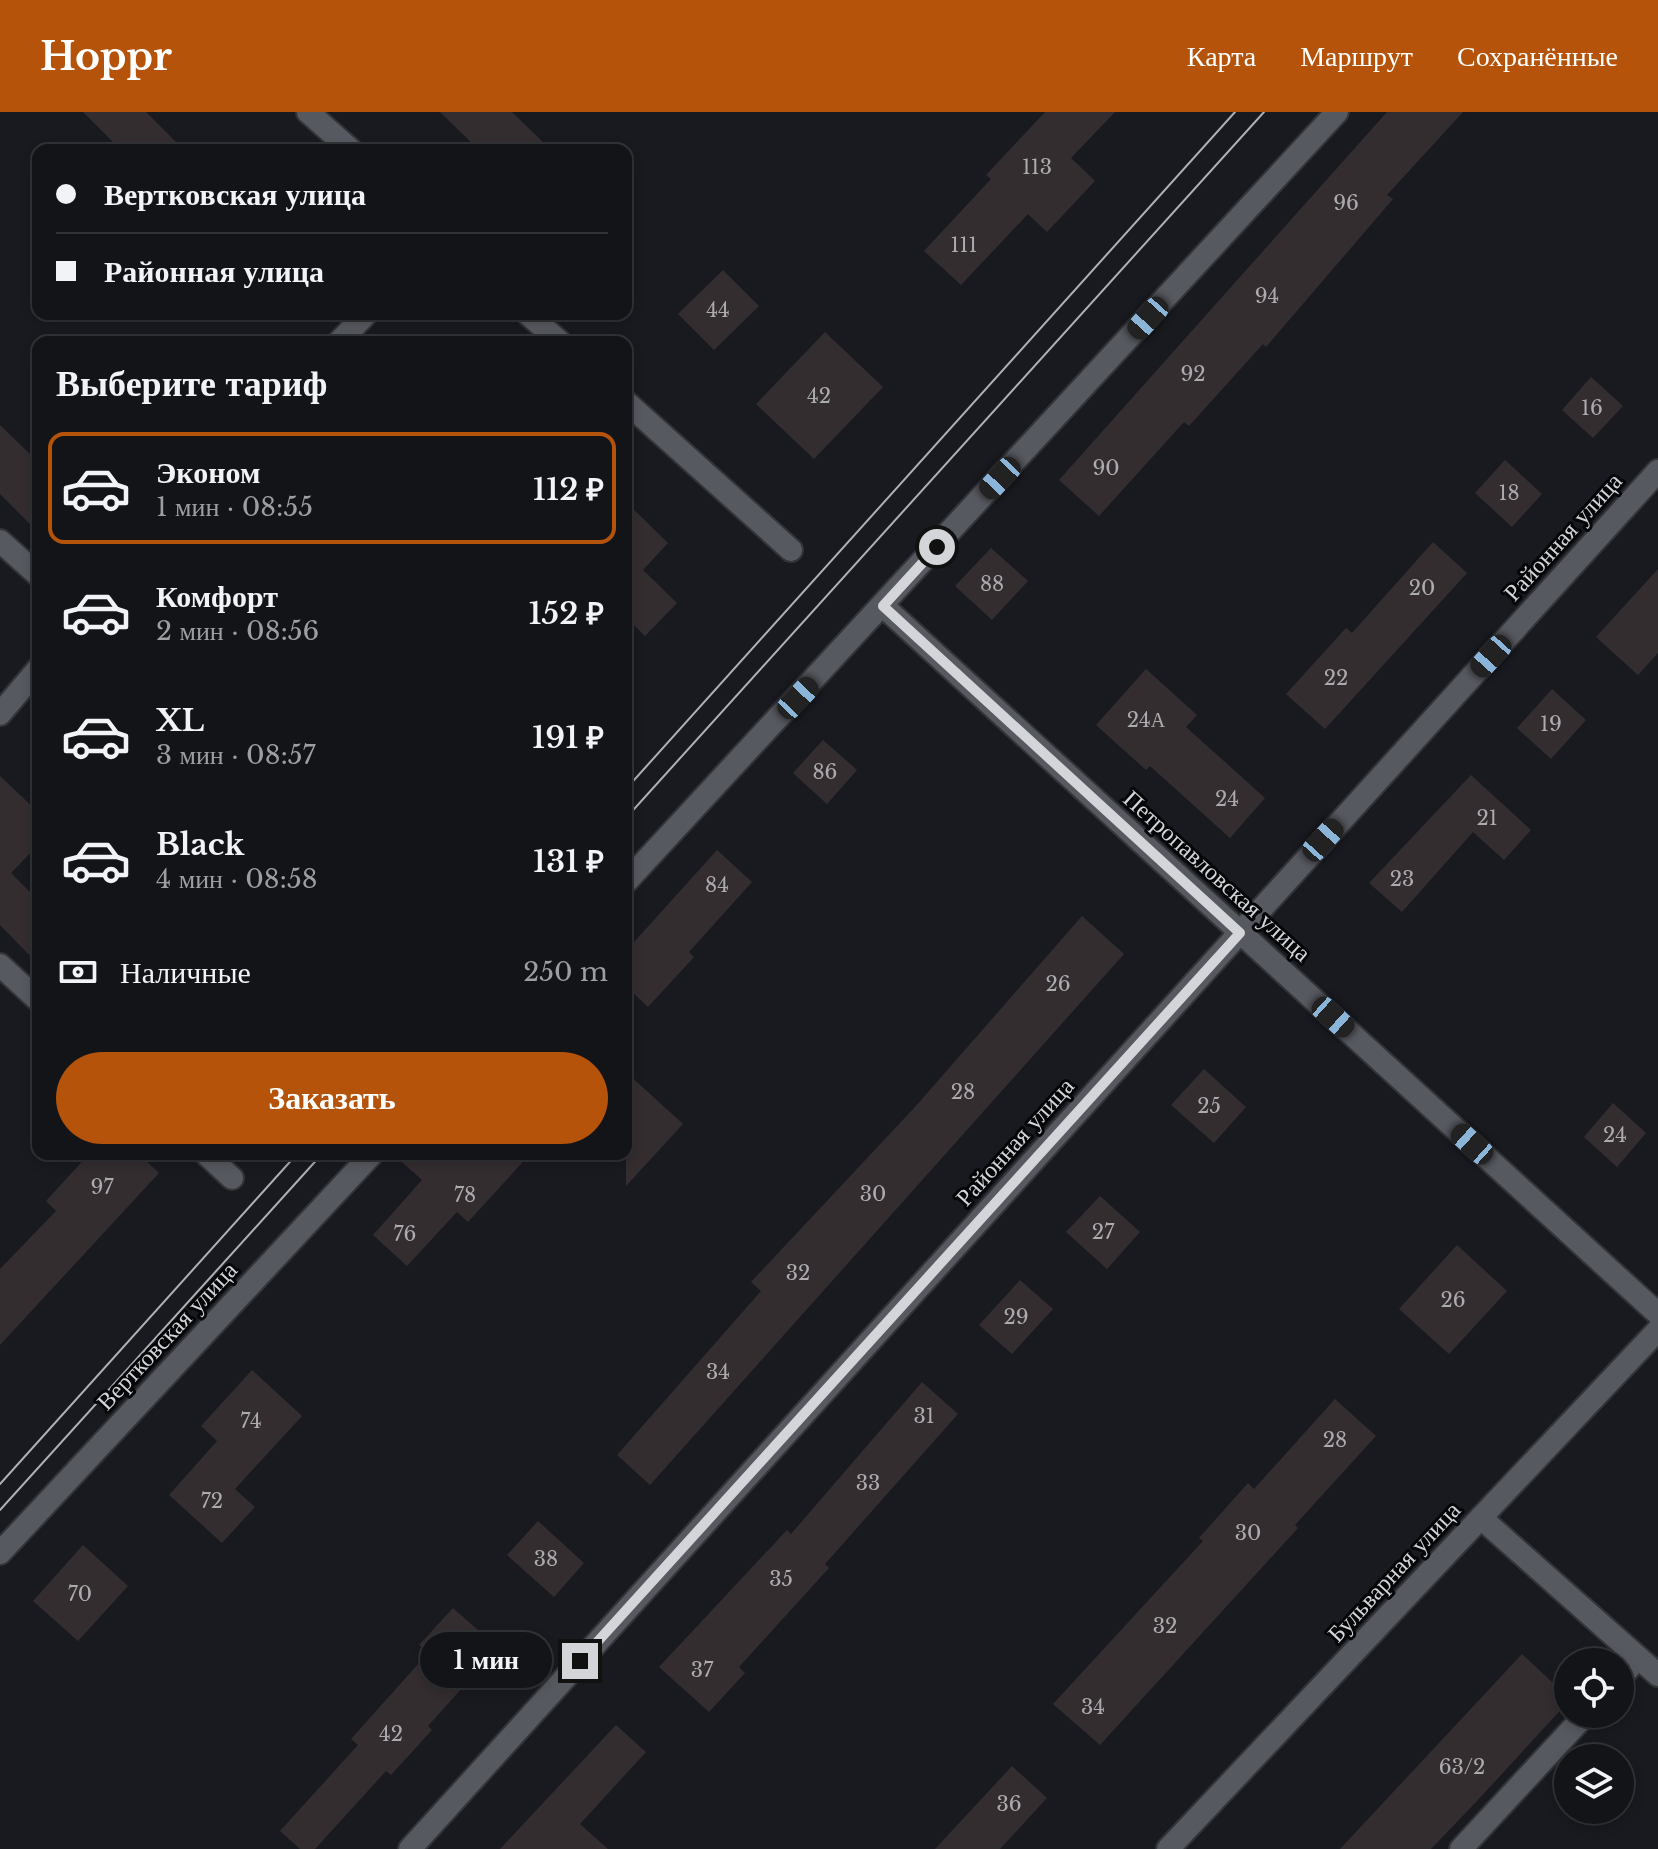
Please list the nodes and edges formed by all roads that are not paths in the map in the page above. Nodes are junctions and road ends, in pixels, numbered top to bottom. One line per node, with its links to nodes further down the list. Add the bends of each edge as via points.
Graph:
1 (308, 112): 3 (street)
2 (1337, 112): 13 (street)
3 (344, 144)
4 (360, 320): 6 (street)
5 (535, 320): 7 (street)
6 (345, 336)
7 (553, 336)
8 (632, 407): 11 (street)
9 (1658, 471): 17 (street, Районная улица)
10 (0, 541): 12 (street)
11 (791, 550)
12 (32, 570)
13 (883, 606): 16 (street); 17 (street, Петропавловская улица)
14 (32, 676): 15 (street)
15 (0, 714)
16 (632, 876)
17 (1240, 933): 23 (street, Петропавловская улица); 31 (street, Районная улица)
18 (0, 965): 19 (street)
19 (32, 994)
20 (212, 1160): 22 (street)
21 (366, 1160): 26 (street, Вертковская улица)
22 (232, 1178)
23 (1658, 1314)
24 (1658, 1330): 25 (street, Бульварная улица)
25 (1481, 1518): 27 (street); 32 (street, Бульварная улица)
26 (0, 1553)
27 (1638, 1658): 28 (street); 29 (street)
28 (1634, 1662)
29 (1658, 1675)
30 (1573, 1728): 33 (street)
31 (410, 1849)
32 (1168, 1849)
33 (1461, 1849)

